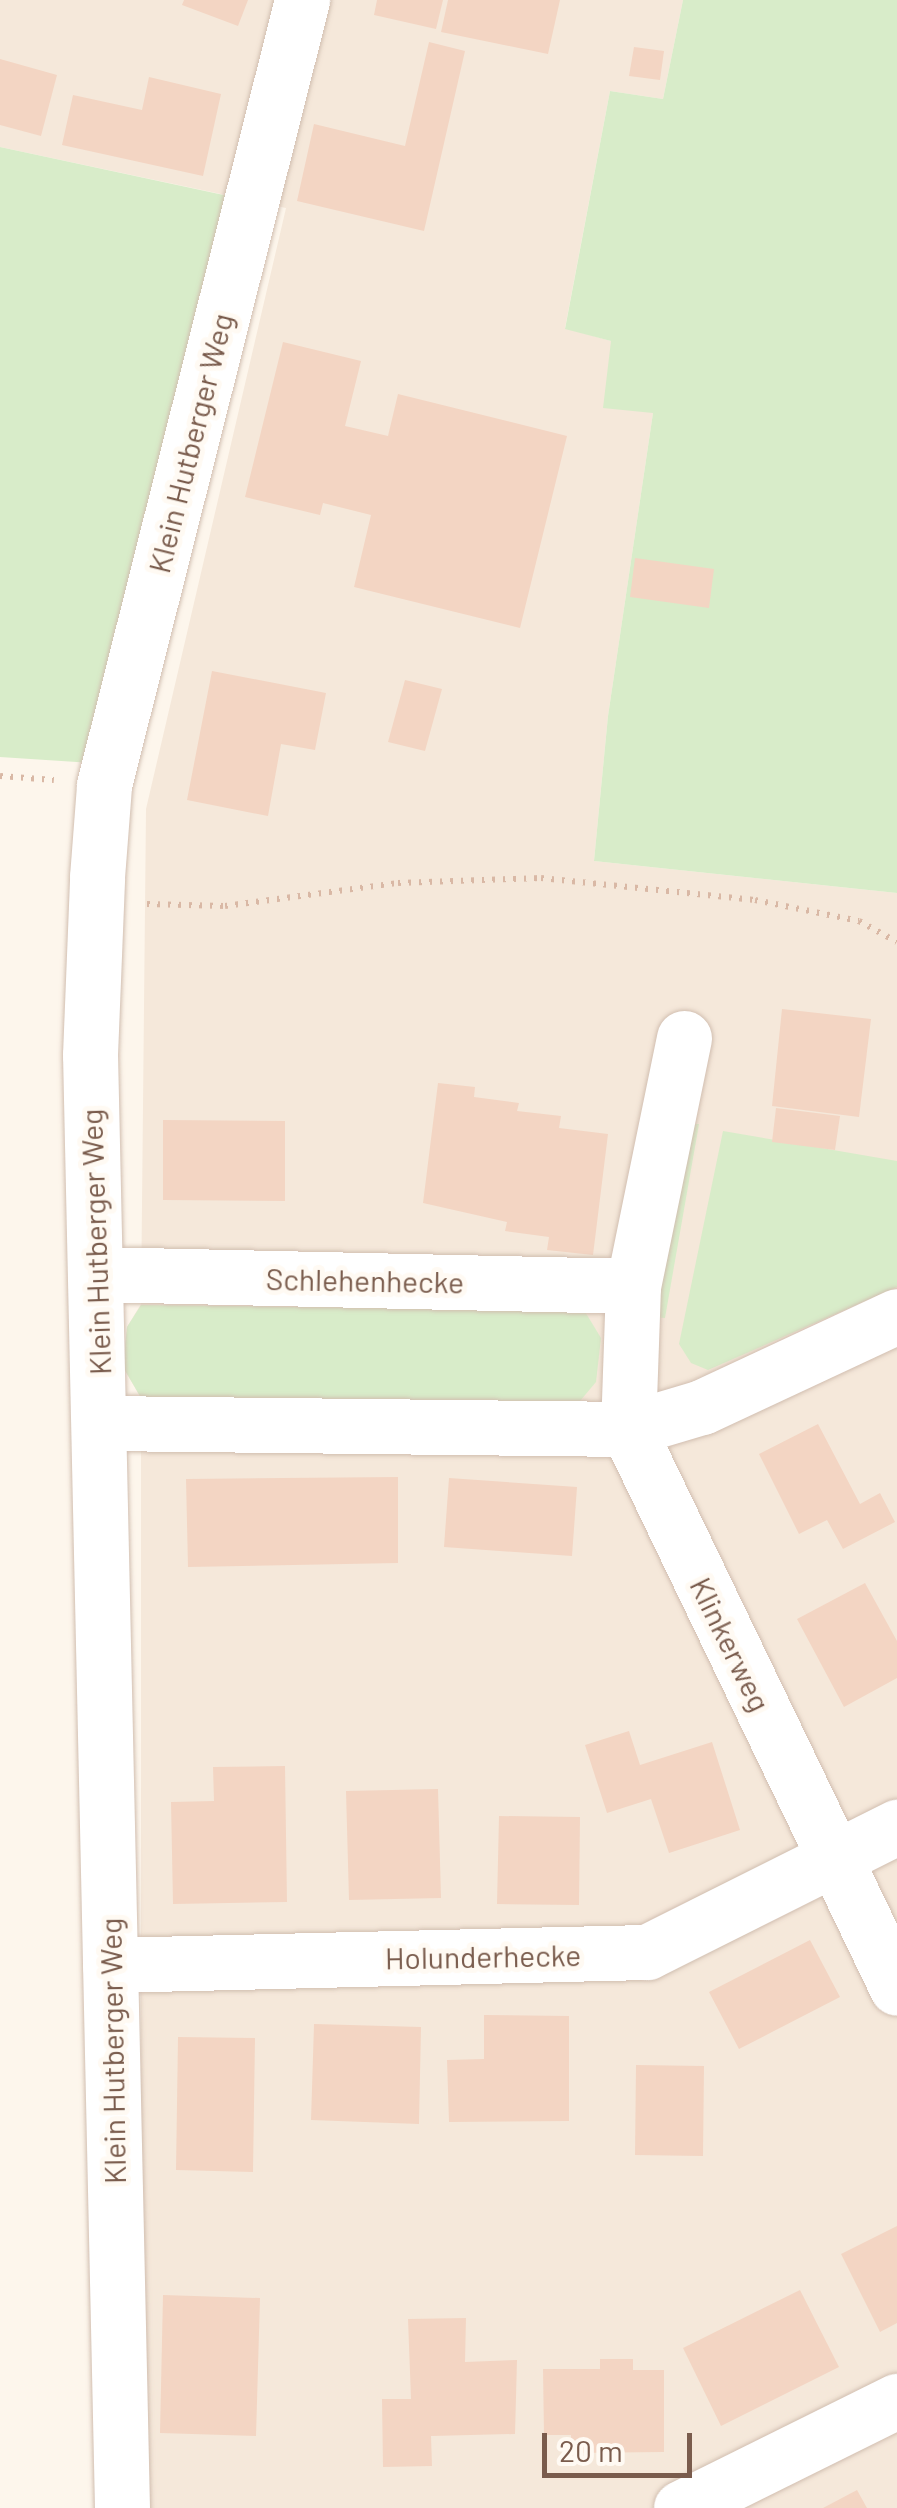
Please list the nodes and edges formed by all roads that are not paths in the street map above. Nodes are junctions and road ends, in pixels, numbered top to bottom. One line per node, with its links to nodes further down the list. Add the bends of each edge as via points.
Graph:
1 (302, 0): 3 (street, Klein Hutberger Weg, via 104,784 90,1055)
2 (684, 1038): 4 (street, Klinkerweg)
3 (96, 1274): 4 (street, Schlehenhecke); 6 (street, Klein Hutberger Weg)
4 (633, 1286): 7 (street, Klinkerweg)
5 (897, 1316): 7 (street, via 702,1406)
6 (101, 1423): 7 (street); 10 (street, Klein Hutberger Weg)
7 (628, 1429): 9 (street, Klinkerweg)
8 (897, 1828): 9 (street)
9 (835, 1859): 10 (street, Holunderhecke, via 647,1952); 11 (street, Klinkerweg)
10 (110, 1966): 13 (street, Klein Hutberger Weg)
11 (897, 1988)
12 (897, 2401): 14 (street)
13 (122, 2508)
14 (681, 2508)

